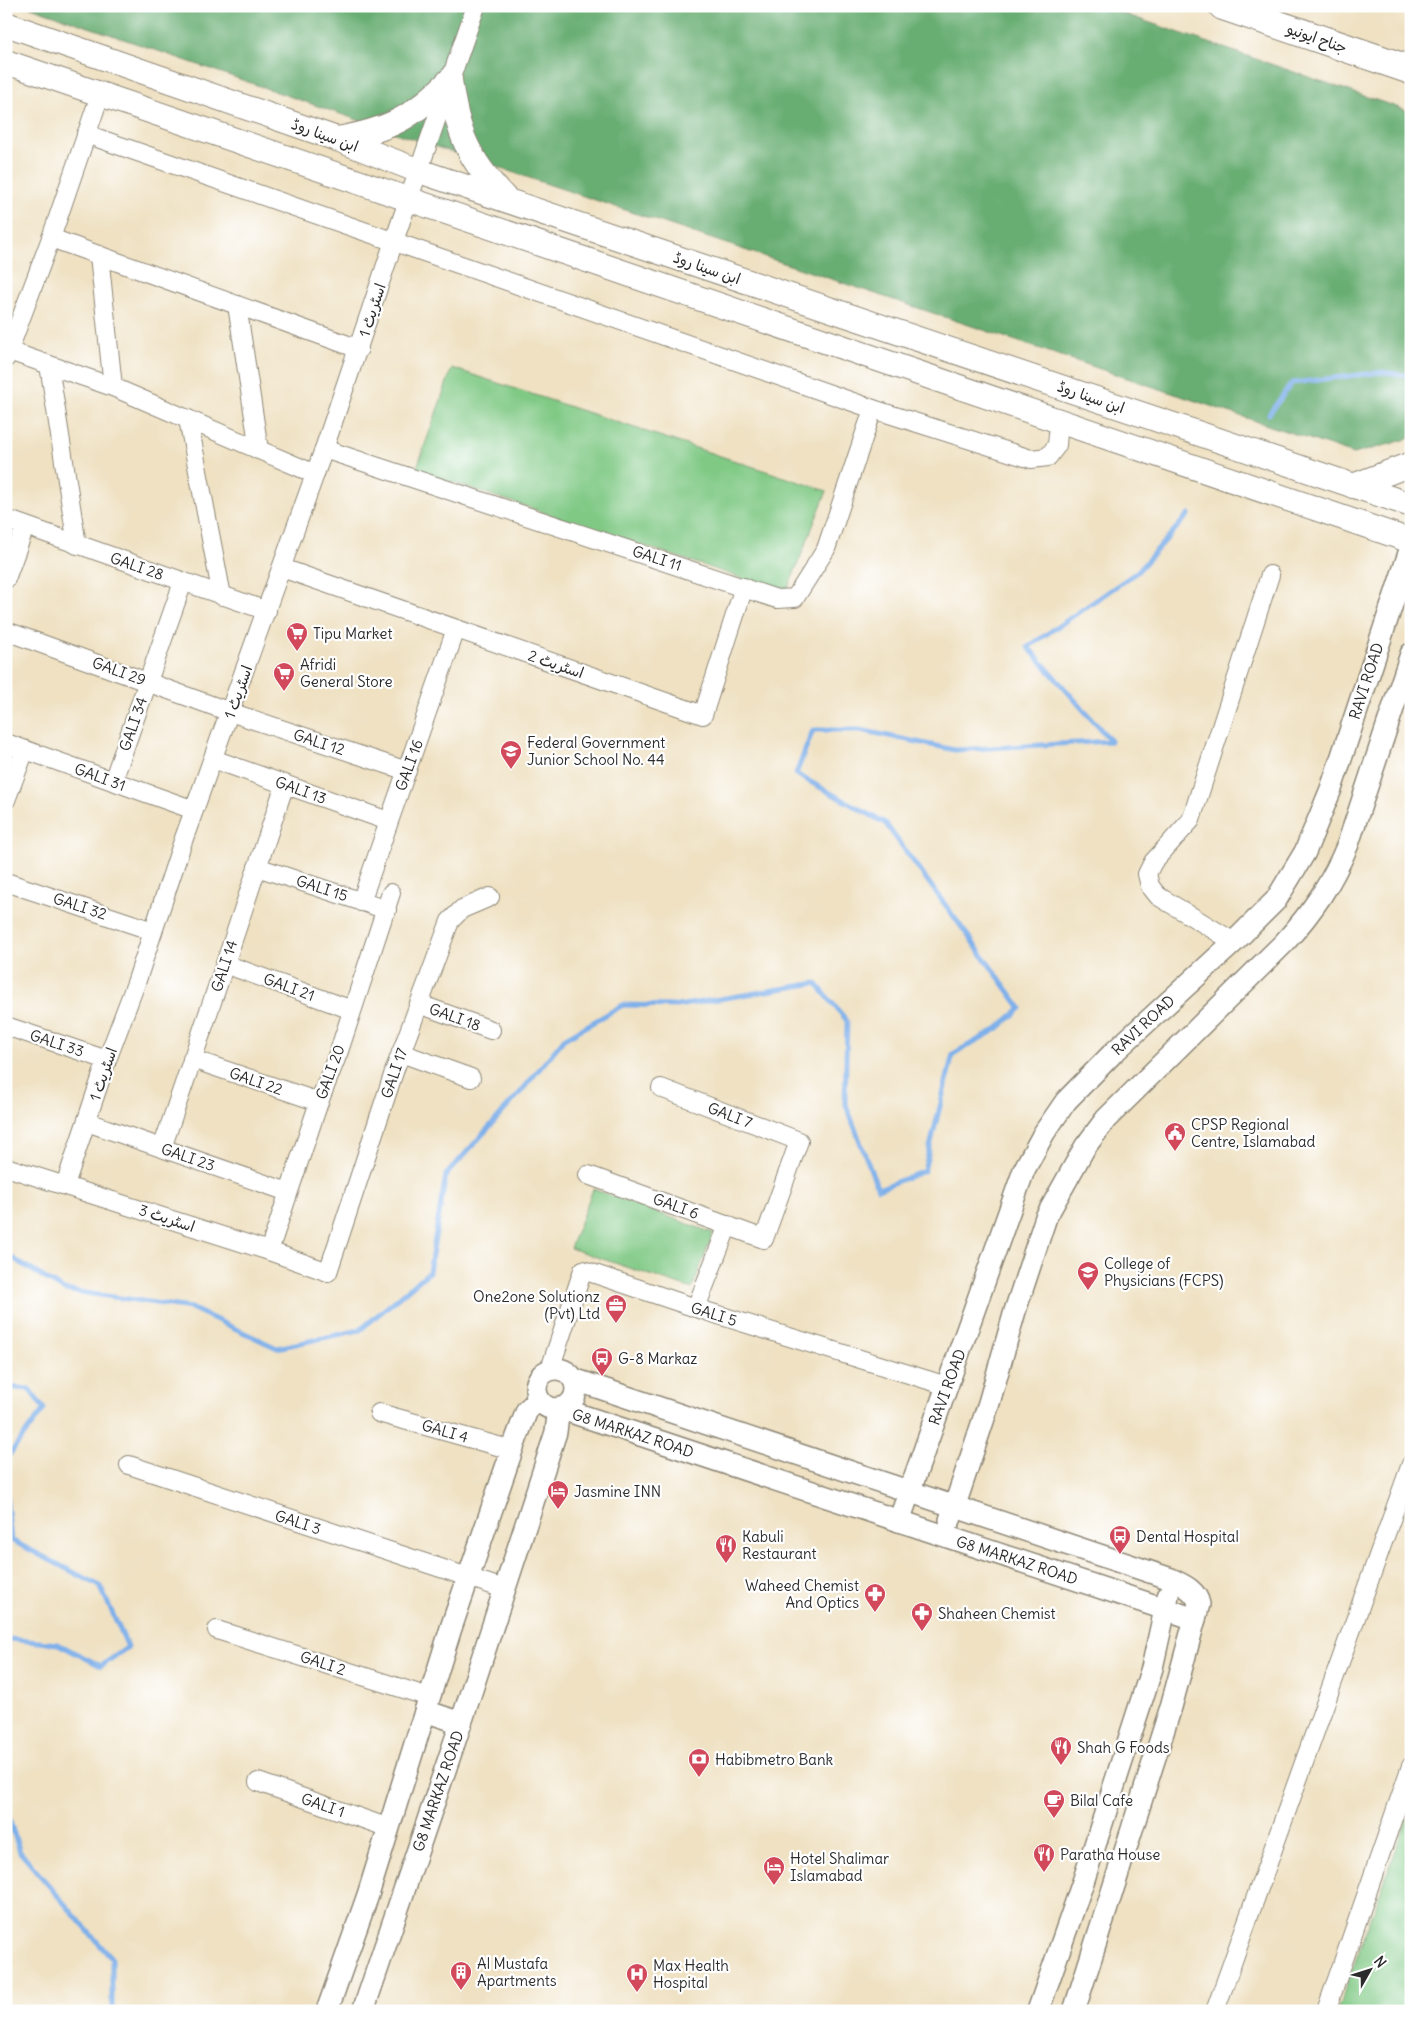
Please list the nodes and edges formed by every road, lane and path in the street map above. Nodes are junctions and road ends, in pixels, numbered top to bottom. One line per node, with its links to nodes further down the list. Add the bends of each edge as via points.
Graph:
1 (476, 6): 6 (street, اسٹریٹ 1)
2 (1223, 6): 5 (main road, جناح ایونیو)
3 (6, 24): 9 (main road, ابن سینا روڈ)
4 (6, 62): 7 (main road, ابن سینا روڈ)
5 (1411, 70)
6 (450, 80): 9 (main road, via 427,103 400,121 370,133); 10 (street, اسٹریٹ 1); 12 (main road, via 455,114 466,146 484,176)
7 (100, 94): 8 (street); 11 (main road, ابن سینا روڈ)
8 (86, 134): 13 (street); 14 (street)
9 (337, 139): 10 (main road, ابن سینا روڈ)
10 (419, 171): 11 (street, اسٹریٹ 1); 12 (main road, ابن سینا روڈ)
11 (409, 199): 14 (street, اسٹریٹ 1); 23 (main road, ابن سینا روڈ)
12 (507, 201): 28 (main road, ابن سینا روڈ)
13 (51, 238): 15 (street); 18 (street)
14 (394, 241): 17 (street, اسٹریٹ 1); 21 (street)
15 (99, 255): 16 (street); 20 (street)
16 (237, 305): 17 (street); 25 (street)
17 (359, 349): 24 (street, اسٹریٹ 1)
18 (8, 355): 19 (street)
19 (49, 365): 20 (street); 33 (street)
20 (113, 387): 22 (street)
21 (873, 409): 23 (street, via 1031,459 1048,457 1057,445); 39 (street, GALI 11, via 826,549 795,598 778,599)
22 (188, 419): 25 (street); 40 (street)
23 (1059, 422): 32 (main road, ابن سینا روڈ)
24 (324, 449): 27 (street, اسٹریٹ 1); 39 (street, GALI 11)
25 (259, 450): 27 (street)
26 (1411, 464): 28 (main road)
27 (315, 474): 35 (street, اسٹریٹ 1)
28 (1353, 486): 29 (main road, ابن سینا روڈ)
29 (1411, 505)
30 (6, 520): 31 (street, GALI 28)
31 (25, 527): 33 (street, GALI 28); 37 (street)
32 (1411, 541)
33 (77, 545): 38 (street, GALI 28)
34 (1411, 547): 62 (street, RAVI ROAD, via 1331,790 1305,852 1276,900)
35 (282, 568): 41 (street, اسٹریٹ 1); 42 (street, اسٹریٹ 2)
36 (1270, 575): 62 (street, via 1191,820 1153,862 1147,874 1150,886 1158,896)
37 (6, 579)
38 (183, 582): 40 (street, GALI 28); 45 (street, GALI 34)
39 (744, 587): 42 (street, اسٹریٹ 2, via 703,715)
40 (222, 596): 41 (street, GALI 28)
41 (267, 611): 46 (street, اسٹریٹ 1)
42 (456, 629): 50 (street, GALI 16)
43 (6, 631): 45 (street, GALI 29)
44 (1411, 654): 95 (street, via 1348,844 1337,872 1321,898 1284,943 1106,1119 1064,1183 1046,1217)
45 (148, 682): 46 (street, GALI 29); 51 (street, GALI 34)
46 (230, 712): 49 (street, اسٹریٹ 1); 50 (street, GALI 12)
47 (6, 743): 48 (street, GALI 31)
48 (24, 750): 51 (street, GALI 31); 53 (street)
49 (213, 759): 52 (street, GALI 13); 54 (street, اسٹریٹ 1)
50 (407, 771): 55 (street, GALI 16)
51 (113, 781): 54 (street, GALI 31)
52 (284, 784): 55 (street, GALI 13); 56 (street, GALI 14)
53 (6, 800)
54 (194, 810): 61 (street, اسٹریٹ 1)
55 (388, 821): 59 (street, GALI 16)
56 (257, 867): 59 (street, GALI 15); 63 (street, GALI 14)
57 (6, 882): 61 (street, GALI 32)
58 (490, 897): 64 (street, GALI 17, via 462,909 450,921)
59 (361, 902): 60 (street, GALI 15)
60 (389, 902): 65 (street, GALI 20)
61 (153, 931): 69 (street, اسٹریٹ 1)
62 (1234, 942): 87 (street, RAVI ROAD, via 1113,1053 1066,1101 1044,1132 1024,1170)
63 (226, 964): 65 (street, GALI 21); 70 (street, GALI 14)
64 (419, 1004): 67 (street, GALI 18); 68 (street, GALI 17)
65 (352, 1010): 73 (street, GALI 20)
66 (6, 1026): 69 (street, GALI 33)
67 (491, 1030)
68 (401, 1053): 71 (street); 83 (street, GALI 17)
69 (108, 1060): 74 (street, اسٹریٹ 1)
70 (192, 1060): 73 (street, GALI 22); 75 (street, GALI 14)
71 (472, 1078)
72 (661, 1088): 81 (street, GALI 7, via 799,1141)
73 (319, 1102): 79 (street, GALI 20)
74 (87, 1122): 75 (street, GALI 23); 78 (street, اسٹریٹ 1)
75 (162, 1148): 79 (street, GALI 23)
76 (6, 1167): 78 (street, اسٹریٹ 3)
77 (588, 1174): 80 (street, GALI 6)
78 (64, 1185): 82 (street, اسٹریٹ 3)
79 (288, 1192): 82 (street, GALI 20)
80 (728, 1225): 81 (street, GALI 6); 84 (street)
81 (764, 1239)
82 (269, 1251): 83 (street, اسٹریٹ 3)
83 (328, 1272)
84 (696, 1308): 85 (street, GALI 5, via 583,1270); 87 (street, GALI 5)
85 (550, 1369): 86 (street, via 563,1370); 88 (street, via 536,1383)
86 (573, 1379): 89 (street, via 573,1397); 94 (street, G8 MARKAZ ROAD)
87 (947, 1386): 94 (street, RAVI ROAD)
88 (539, 1399): 89 (street, via 547,1406); 91 (street, via 527,1410)
89 (559, 1408): 96 (street, G8 MARKAZ ROAD); 100 (street, G8 MARKAZ ROAD, via 556,1432)
90 (379, 1413): 91 (street, GALI 4)
91 (512, 1450): 98 (street)
92 (1411, 1464): 117 (street)
93 (129, 1465): 98 (street, GALI 3)
94 (909, 1490): 95 (street, G8 MARKAZ ROAD); 96 (street, RAVI ROAD)
95 (955, 1507): 97 (street); 99 (street, G8 MARKAZ ROAD)
96 (899, 1521): 97 (street, G8 MARKAZ ROAD)
97 (945, 1536): 101 (street, G8 MARKAZ ROAD)
98 (468, 1576): 100 (street, GALI 3); 104 (street)
99 (1171, 1579): 101 (street); 102 (street, G8 MARKAZ ROAD, via 1196,1596 1199,1604)
100 (504, 1589): 105 (street, G8 MARKAZ ROAD)
101 (1166, 1609): 102 (street, G8 MARKAZ ROAD); 109 (street, via 1152,1668)
102 (1195, 1618): 110 (street, G8 MARKAZ ROAD)
103 (217, 1630): 104 (street, GALI 2)
104 (427, 1704): 105 (street); 108 (street)
105 (461, 1723): 112 (street, G8 MARKAZ ROAD)
106 (1411, 1766): 118 (street)
107 (258, 1782): 108 (street, GALI 1)
108 (389, 1828): 111 (street)
109 (1084, 1879): 110 (street); 115 (street)
110 (1114, 1889): 116 (street, G8 MARKAZ ROAD)
111 (349, 1949): 112 (street); 113 (street)
112 (380, 1960): 114 (street, G8 MARKAZ ROAD)
113 (327, 2011)
114 (363, 2011)
115 (1038, 2011)
116 (1074, 2011)
117 (1215, 2011)
118 (1326, 2011)

